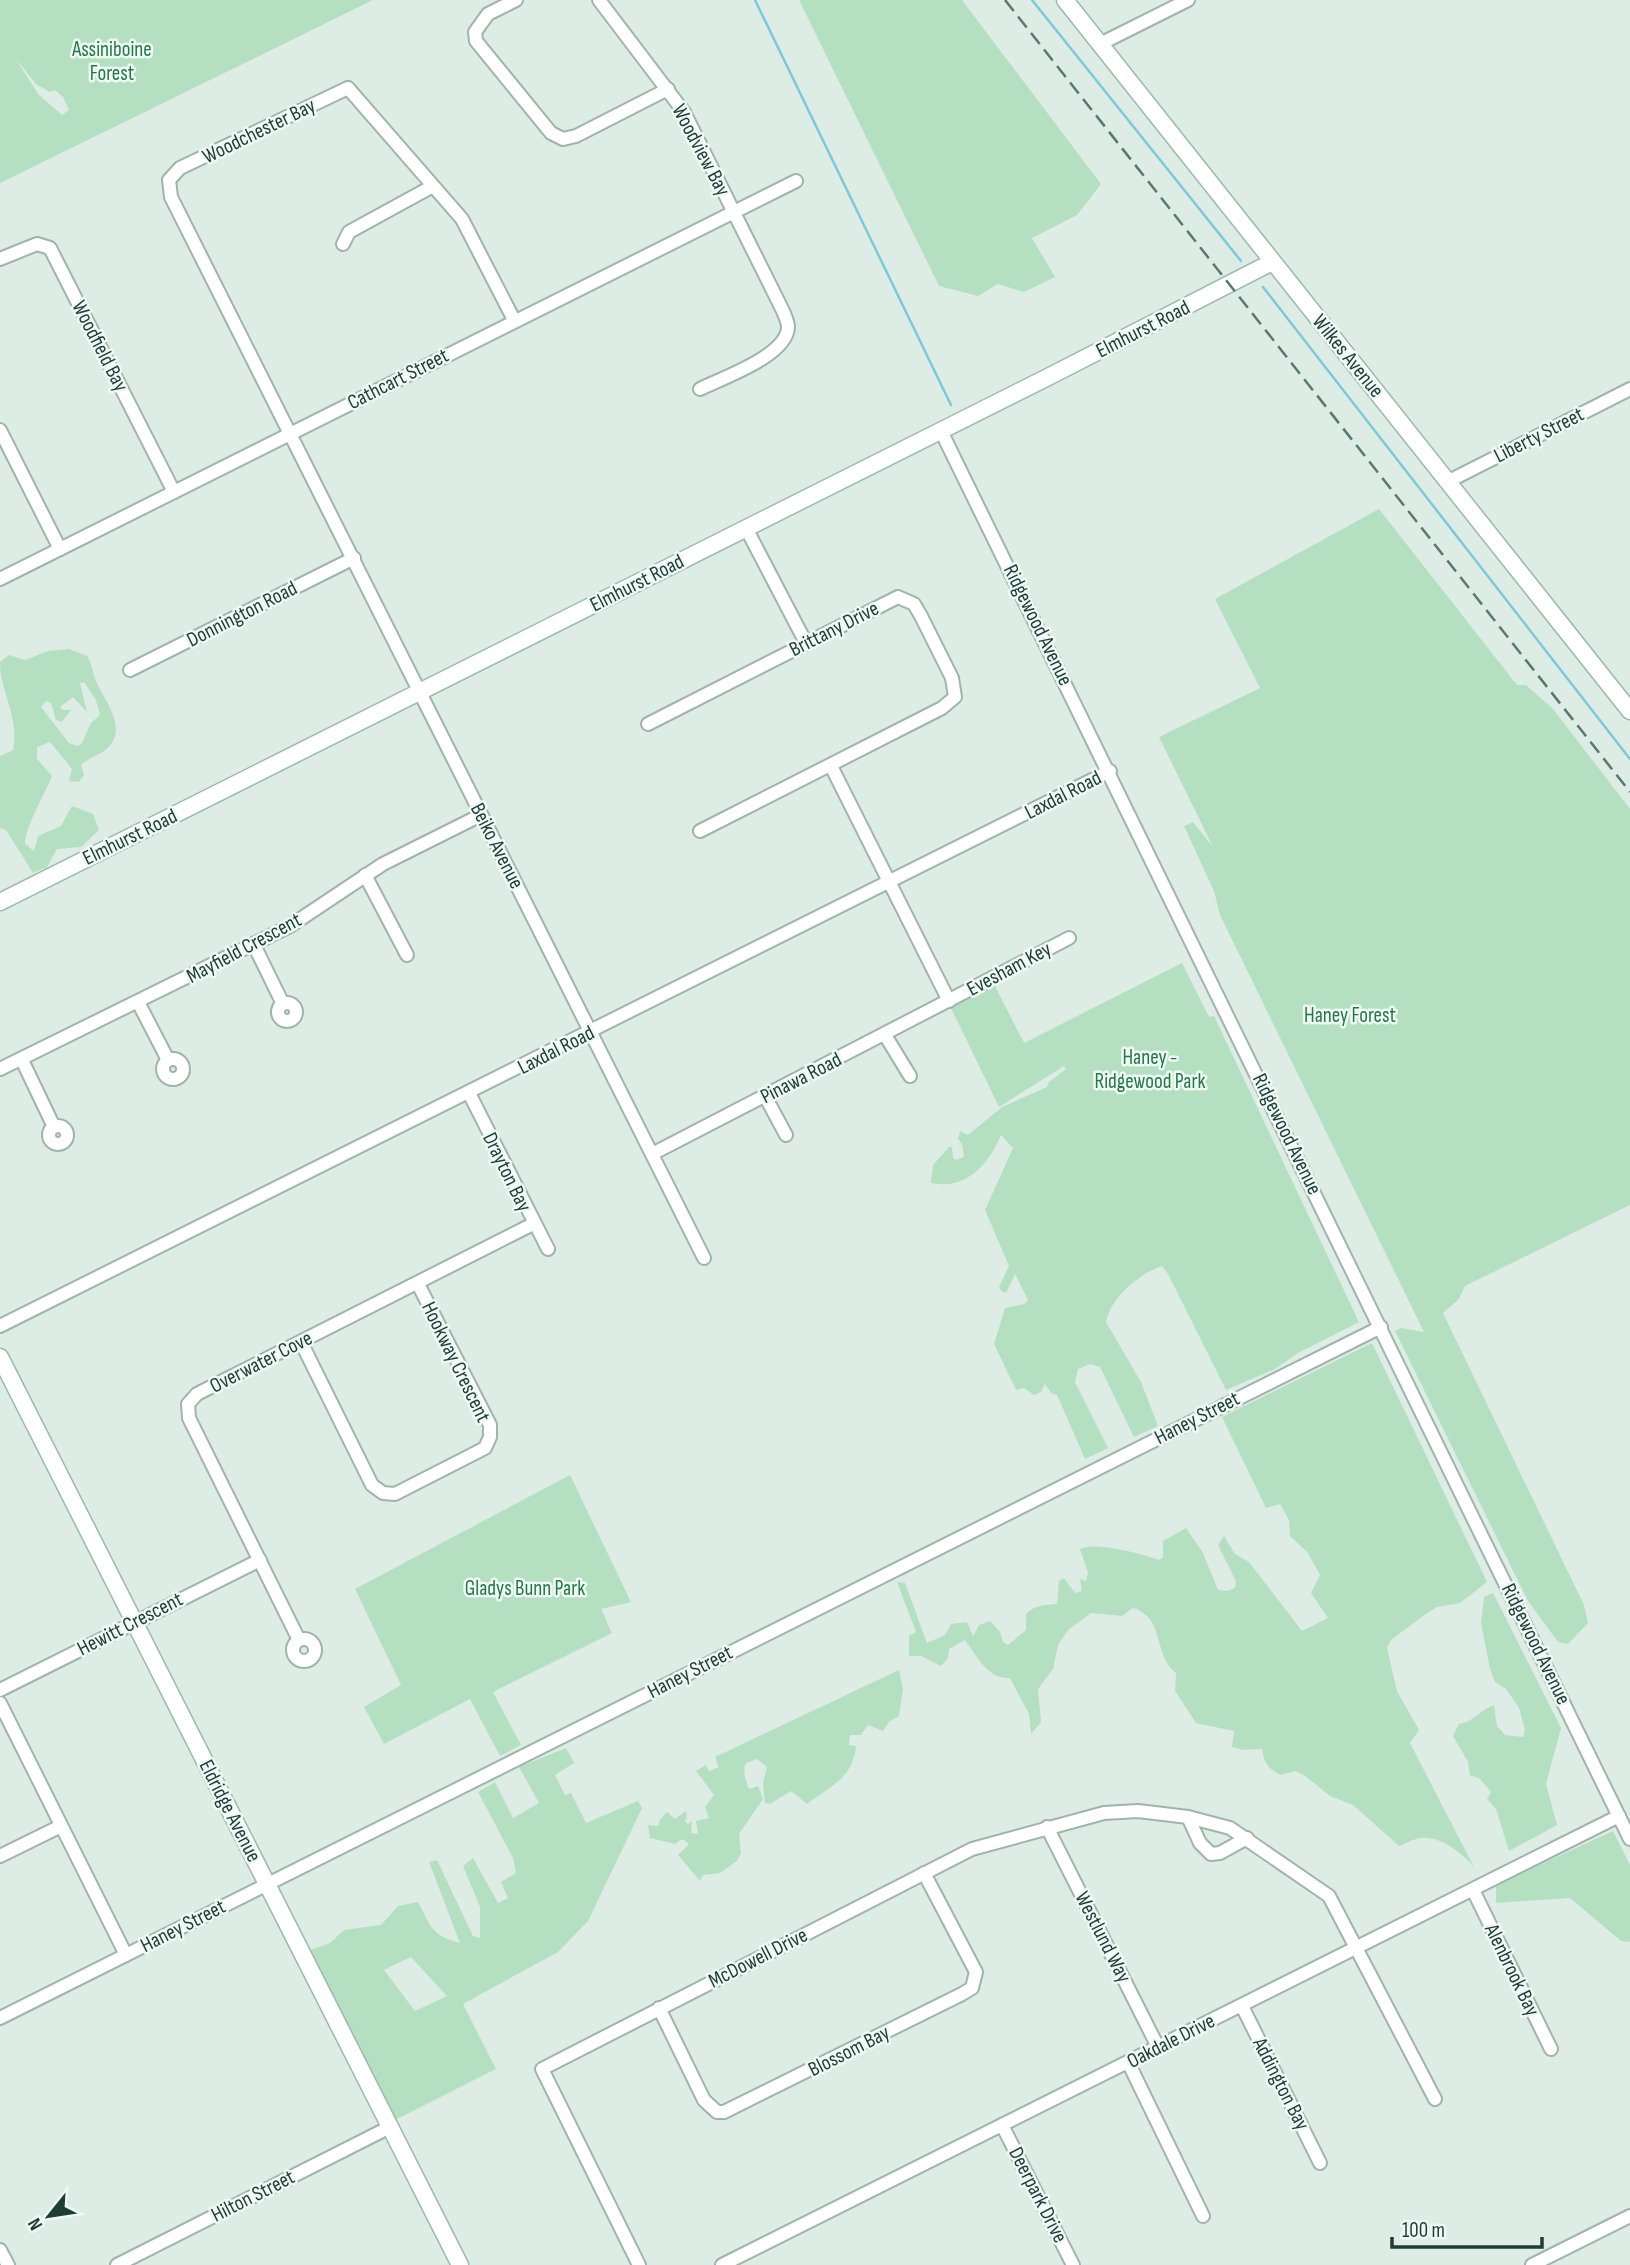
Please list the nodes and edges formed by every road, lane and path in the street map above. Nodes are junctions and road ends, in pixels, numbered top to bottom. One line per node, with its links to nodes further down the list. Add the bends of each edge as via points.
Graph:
1 (516, 0): 6 (street, Woodview Bay, via 488,14 475,32 476,41 551,133 563,139 576,136)
2 (599, 0): 6 (street, Woodview Bay)
3 (1065, 0): 5 (street, Wilkes Avenue)
4 (1188, 0): 5 (street)
5 (1100, 44): 12 (street, Wilkes Avenue)
6 (668, 89): 9 (street, Woodview Bay)
7 (796, 181): 9 (street, Cathcart Street)
8 (433, 186): 10 (street, via 349,232); 13 (street, Woodchester Bay, via 461,219); 18 (street, Woodchester Bay, via 348,88 180,169 169,180 171,197)
9 (734, 212): 13 (street, Cathcart Street); 14 (street, Woodview Bay, via 788,328 782,345 768,355)
10 (343, 244)
11 (0, 259): 20 (street, Woodfield Bay, via 37,244 50,248)
12 (1272, 262): 17 (street, Elmhurst Road); 19 (street, Wilkes Avenue)
13 (514, 320): 18 (street, Cathcart Street)
14 (699, 389)
15 (1630, 389): 19 (street, Liberty Street)
16 (0, 430): 22 (street)
17 (942, 431): 21 (street, Elmhurst Road); 31 (street, Ridgewood Avenue)
18 (290, 434): 20 (street, Cathcart Street); 23 (street, Beiko Avenue)
19 (1449, 481): 28 (street, Wilkes Avenue)
20 (174, 492): 22 (street, Cathcart Street)
21 (746, 528): 25 (street); 27 (street, Elmhurst Road)
22 (60, 549): 24 (street, Cathcart Street)
23 (354, 558): 26 (street, Donnington Road); 27 (street, Beiko Avenue)
24 (0, 579)
25 (806, 643): 29 (street, Brittany Drive); 30 (street, Brittany Drive, via 887,601 905,598 921,616 955,690 955,697 942,708)
26 (130, 670)
27 (422, 692): 32 (street, Beiko Avenue); 36 (street, Elmhurst Road)
28 (1630, 711)
29 (648, 724)
30 (831, 766): 33 (street, Brittany Drive); 35 (street)
31 (1110, 771): 35 (street, Laxdal Road); 59 (street, Ridgewood Avenue)
32 (481, 815): 34 (street, Mayfield Crescent); 43 (street, Beiko Avenue)
33 (700, 831)
34 (365, 875): 38 (street, Mayfield Crescent, via 290,926); 39 (street)
35 (889, 882): 40 (street); 43 (street, Laxdal Road)
36 (0, 902)
37 (1069, 937): 40 (street, Evesham Key)
38 (254, 944): 41 (street, Mayfield Crescent); 42 (street)
39 (407, 954)
40 (949, 1001): 44 (street, Pinawa Road)
41 (138, 1002): 45 (street, Mayfield Crescent); 46 (street)
42 (283, 1004)
43 (591, 1032): 49 (street, Laxdal Road); 53 (street, Beiko Avenue)
44 (885, 1035): 48 (street); 50 (street, Pinawa Road)
45 (22, 1060): 47 (street, Mayfield Crescent); 51 (street)
46 (168, 1060)
47 (0, 1069)
48 (910, 1076)
49 (469, 1093): 54 (street, Drayton Bay); 58 (street, Laxdal Road)
50 (765, 1096): 52 (street); 53 (street, Pinawa Road)
51 (54, 1127)
52 (786, 1135)
53 (652, 1154): 56 (street, Beiko Avenue)
54 (533, 1224): 55 (street, Drayton Bay); 57 (street, Overwater Cove)
55 (548, 1250)
56 (704, 1258)
57 (418, 1284): 60 (street, Overwater Cove); 60 (street, Hookway Crescent, via 490,1425 489,1437 485,1448 395,1494 372,1485)
58 (0, 1326)
59 (1381, 1327): 67 (street, Ridgewood Avenue); 75 (street, Haney Street)
60 (301, 1342): 62 (street, Overwater Cove, via 197,1394 188,1404 189,1418)
61 (0, 1357): 63 (street, Eldridge Avenue)
62 (260, 1560): 63 (street, Hewitt Crescent); 64 (street, Overwater Cove)
63 (135, 1620): 65 (street, Hewitt Crescent); 75 (street, Eldridge Avenue)
64 (299, 1640)
65 (0, 1690)
66 (0, 1703): 69 (street)
67 (1619, 1816): 72 (street, Ridgewood Avenue); 76 (street, Oakdale Drive)
68 (1188, 1817): 70 (street, McDowell Drive, via 1119,1810); 71 (street, McDowell Drive, via 1230,1828); 71 (street, via 1200,1843 1212,1854)
69 (61, 1826): 73 (street); 78 (street)
70 (1047, 1827): 74 (street, McDowell Drive, via 972,1850); 82 (street, Westlund Way)
71 (1247, 1838): 77 (street, McDowell Drive, via 1329,1896)
72 (1630, 1839)
73 (0, 1856)
74 (924, 1874): 80 (street, McDowell Drive); 80 (street, Blossom Bay, via 976,1972 972,1988 962,1994 724,2112 717,2112 704,2100)
75 (266, 1884): 78 (street, Haney Street); 87 (street, Eldridge Avenue)
76 (1473, 1890): 77 (street, Oakdale Drive); 83 (street, Alenbrook Bay)
77 (1359, 1947): 79 (street, Oakdale Drive); 85 (street)
78 (126, 1955): 81 (street, Haney Street)
79 (1242, 2006): 82 (street, Oakdale Drive); 88 (street, Addington Bay)
80 (659, 2008): 95 (street, McDowell Drive, via 542,2069)
81 (0, 2018)
82 (1158, 2047): 84 (street, Oakdale Drive)
83 (1551, 2049)
84 (1128, 2062): 86 (street, Oakdale Drive); 89 (street)
85 (1435, 2099)
86 (1002, 2125): 96 (street, Oakdale Drive); 97 (street, Deerpark Drive)
87 (390, 2127): 93 (street, Hilton Street); 94 (street, Eldridge Avenue)
88 (1320, 2163)
89 (1203, 2216)
90 (1630, 2216): 98 (street)
91 (0, 2250): 92 (street)
92 (8, 2265)
93 (117, 2265)
94 (460, 2265)
95 (639, 2265)
96 (722, 2265)
97 (1073, 2265)
98 (1532, 2265)

